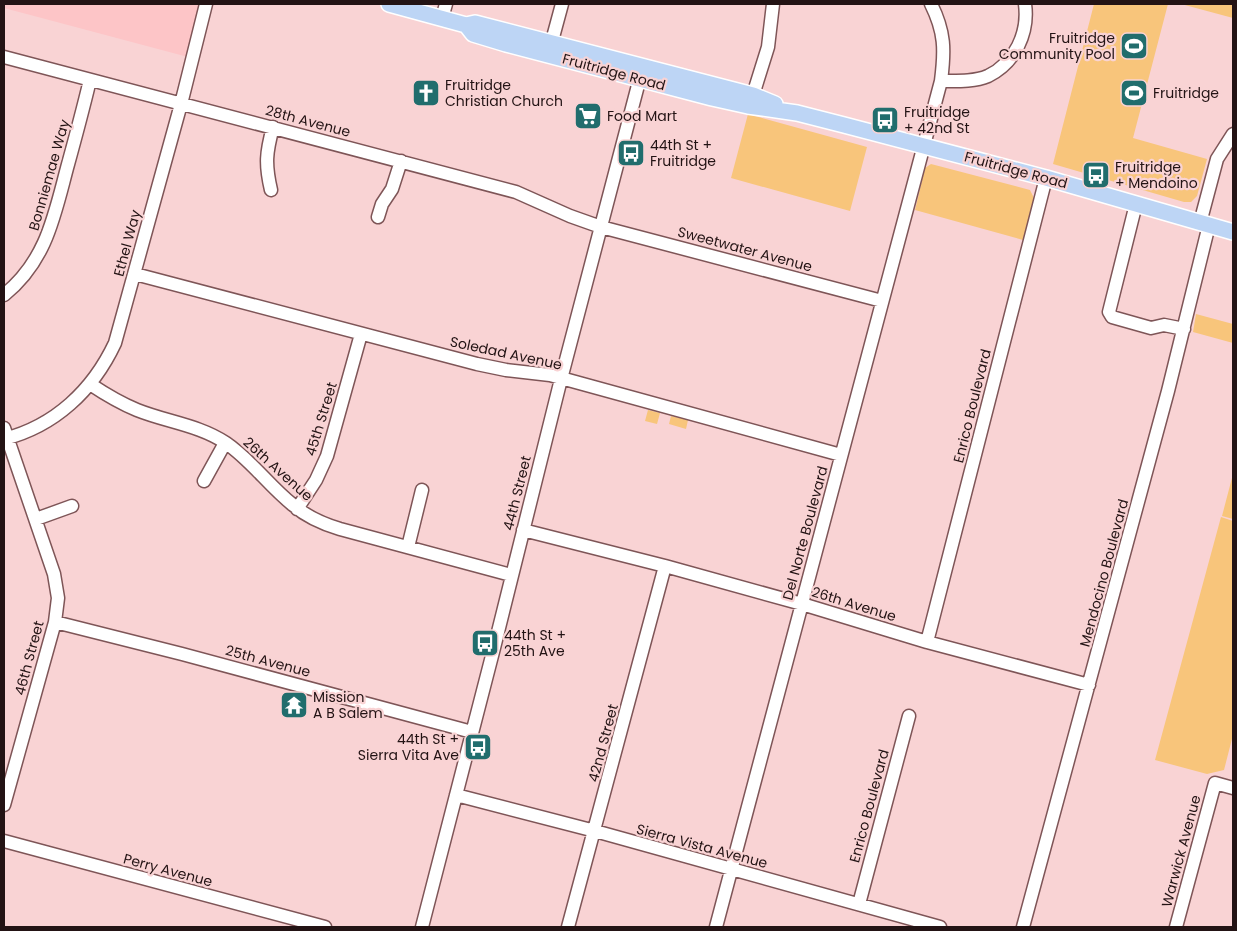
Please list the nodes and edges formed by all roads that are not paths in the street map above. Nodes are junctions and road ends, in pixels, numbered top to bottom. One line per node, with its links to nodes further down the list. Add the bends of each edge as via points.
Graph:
1 (206, 4): 14 (street, Ethel Way)
2 (389, 4): 7 (main road, Fruitridge Road)
3 (562, 4): 8 (street)
4 (773, 4): 13 (street, via 768,47)
5 (931, 4): 12 (street, via 941,28 944,48)
6 (1025, 4): 12 (street, via 1024,33 1010,60 987,76)
7 (444, 11): 8 (main road, Fruitridge Road, via 473,34)
8 (550, 49): 10 (main road, Fruitridge Road)
9 (4, 56): 11 (street, 28th Avenue)
10 (641, 73): 13 (main road, Fruitridge Road); 15 (main road, Fruitridge Road, via 748,106); 25 (street, 44th Street)
11 (90, 80): 14 (street, 28th Avenue); 28 (street, Bonniemae Way, via 50,230 34,262)
12 (941, 81): 18 (street)
13 (753, 95): 15 (main road, Fruitridge Road)
14 (181, 104): 16 (street, 28th Avenue); 27 (street, Ethel Way)
15 (797, 113): 18 (main road, Fruitridge Road)
16 (273, 127): 19 (street, 28th Avenue); 21 (street, via 266,160)
17 (1233, 134): 24 (street, Mendocino Boulevard, via 1217,159)
18 (923, 146): 20 (main road, Fruitridge Road); 29 (street, Del Norte Boulevard)
19 (401, 161): 23 (street); 25 (street, 28th Avenue, via 516,192)
20 (1046, 178): 22 (main road, Fruitridge Road); 48 (street, Enrico Boulevard)
21 (271, 190)
22 (1136, 204): 24 (main road, Fruitridge Road); 30 (street, via 1109,312 1112,317 1150,328 1164,325)
23 (378, 217)
24 (1205, 224): 26 (main road, Fruitridge Road); 30 (street, Mendocino Boulevard)
25 (601, 227): 29 (street, Sweetwater Avenue); 32 (street, 44th Street)
26 (1233, 232)
27 (135, 274): 31 (street, Soledad Avenue); 33 (street, Ethel Way, via 115,343)
28 (4, 295)
29 (882, 301): 36 (street, Del Norte Boulevard)
30 (1184, 329): 49 (street, Mendocino Boulevard)
31 (361, 334): 32 (street, Soledad Avenue, via 491,368 550,375); 40 (street, 45th Street, via 327,456)
32 (561, 380): 36 (street, Soledad Avenue); 42 (street, 44th Street)
33 (90, 384): 34 (street, Ethel Way, via 77,399 42,424); 35 (street, 26th Avenue, via 137,410 197,428)
34 (5, 435): 41 (street, 46th Street)
35 (225, 443): 37 (street); 40 (street, 26th Avenue)
36 (841, 455): 46 (street, Del Norte Boulevard)
37 (204, 481)
38 (422, 490): 43 (street)
39 (72, 506): 41 (street)
40 (297, 509): 43 (street, 26th Avenue, via 328,525)
41 (36, 519): 47 (street, 46th Street, via 54,574 58,598)
42 (523, 530): 44 (street, 26th Avenue); 45 (street, 44th Street)
43 (408, 547): 45 (street, 26th Avenue)
44 (665, 566): 46 (street, 26th Avenue); 55 (street, 42nd Street)
45 (511, 575): 51 (street, 44th Street)
46 (802, 604): 48 (street, 26th Avenue); 57 (street, Del Norte Boulevard)
47 (55, 622): 51 (street, 25th Avenue); 54 (street, 46th Street)
48 (926, 642): 49 (street, 26th Avenue)
49 (1089, 685): 65 (street, Mendocino Boulevard)
50 (909, 716): 58 (street, Enrico Boulevard)
51 (472, 732): 53 (street, 44th Street)
52 (1233, 788): 66 (street, Warwick Avenue, via 1215,783)
53 (456, 795): 55 (street, Sierra Vista Avenue); 61 (street, 44th Street)
54 (4, 805)
55 (595, 831): 57 (street, Sierra Vista Avenue); 62 (street, 42nd Street)
56 (4, 842): 60 (street, Perry Avenue)
57 (731, 869): 58 (street, Sierra Vista Avenue); 63 (street, Del Norte Boulevard)
58 (859, 904): 59 (street, Sierra Vista Avenue)
59 (913, 924): 64 (street, Sierra Vista Avenue)
60 (325, 927)
61 (422, 927)
62 (568, 927)
63 (716, 927)
64 (940, 927)
65 (1023, 927)
66 (1176, 927)

